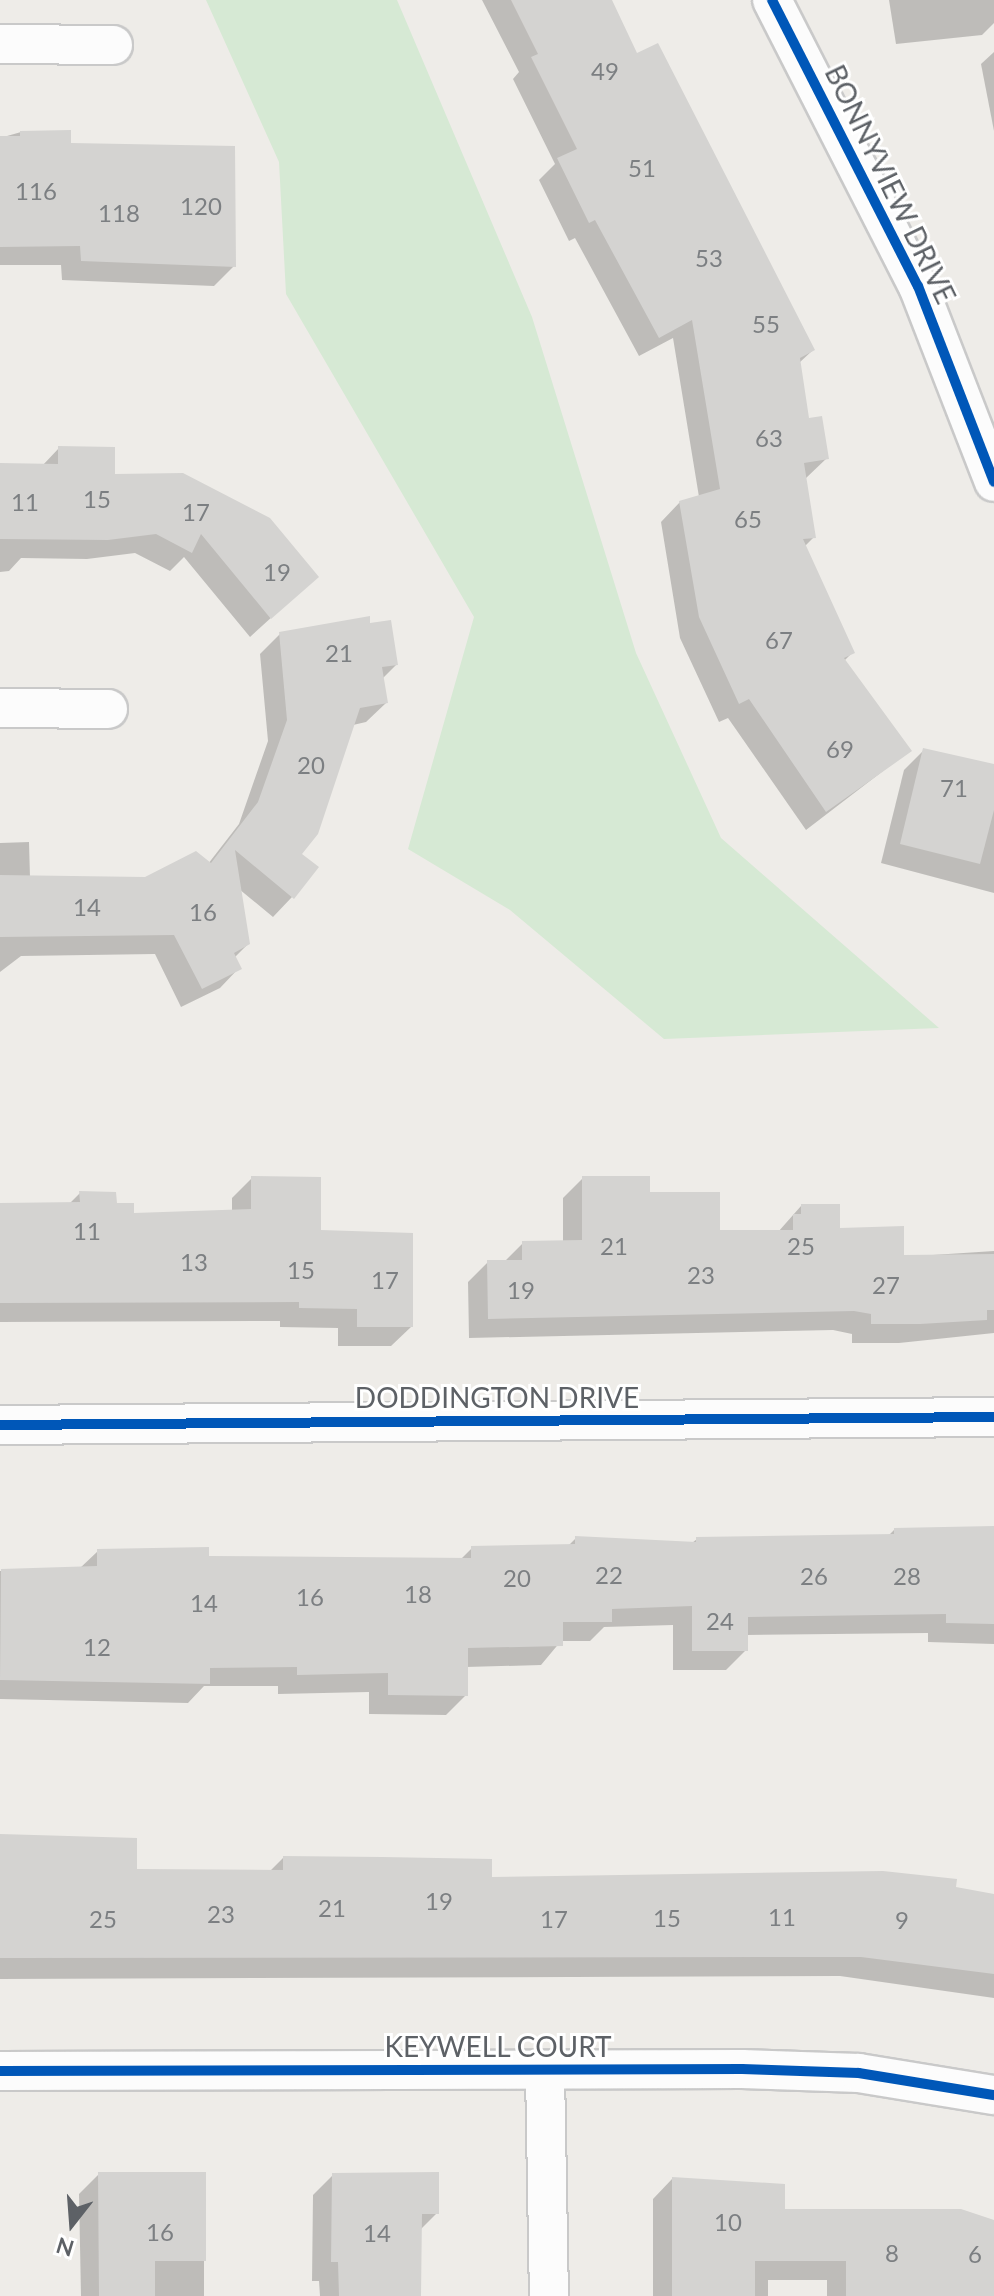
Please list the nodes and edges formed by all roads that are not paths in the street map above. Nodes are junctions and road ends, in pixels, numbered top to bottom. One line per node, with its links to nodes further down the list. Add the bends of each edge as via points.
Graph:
1 (772, 0): 4 (street, BONNYVIEW DRIVE, via 918,286)
2 (0, 44): 3 (street)
3 (113, 45)
4 (994, 482)
5 (0, 708): 6 (street)
6 (108, 709)
7 (994, 1417): 8 (street, DODDINGTON DRIVE)
8 (0, 1425)
9 (545, 2070): 10 (street, KEYWELL COURT); 11 (street, KEYWELL COURT, via 859,2073); 12 (street)
10 (0, 2071)
11 (994, 2095)
12 (549, 2296)

